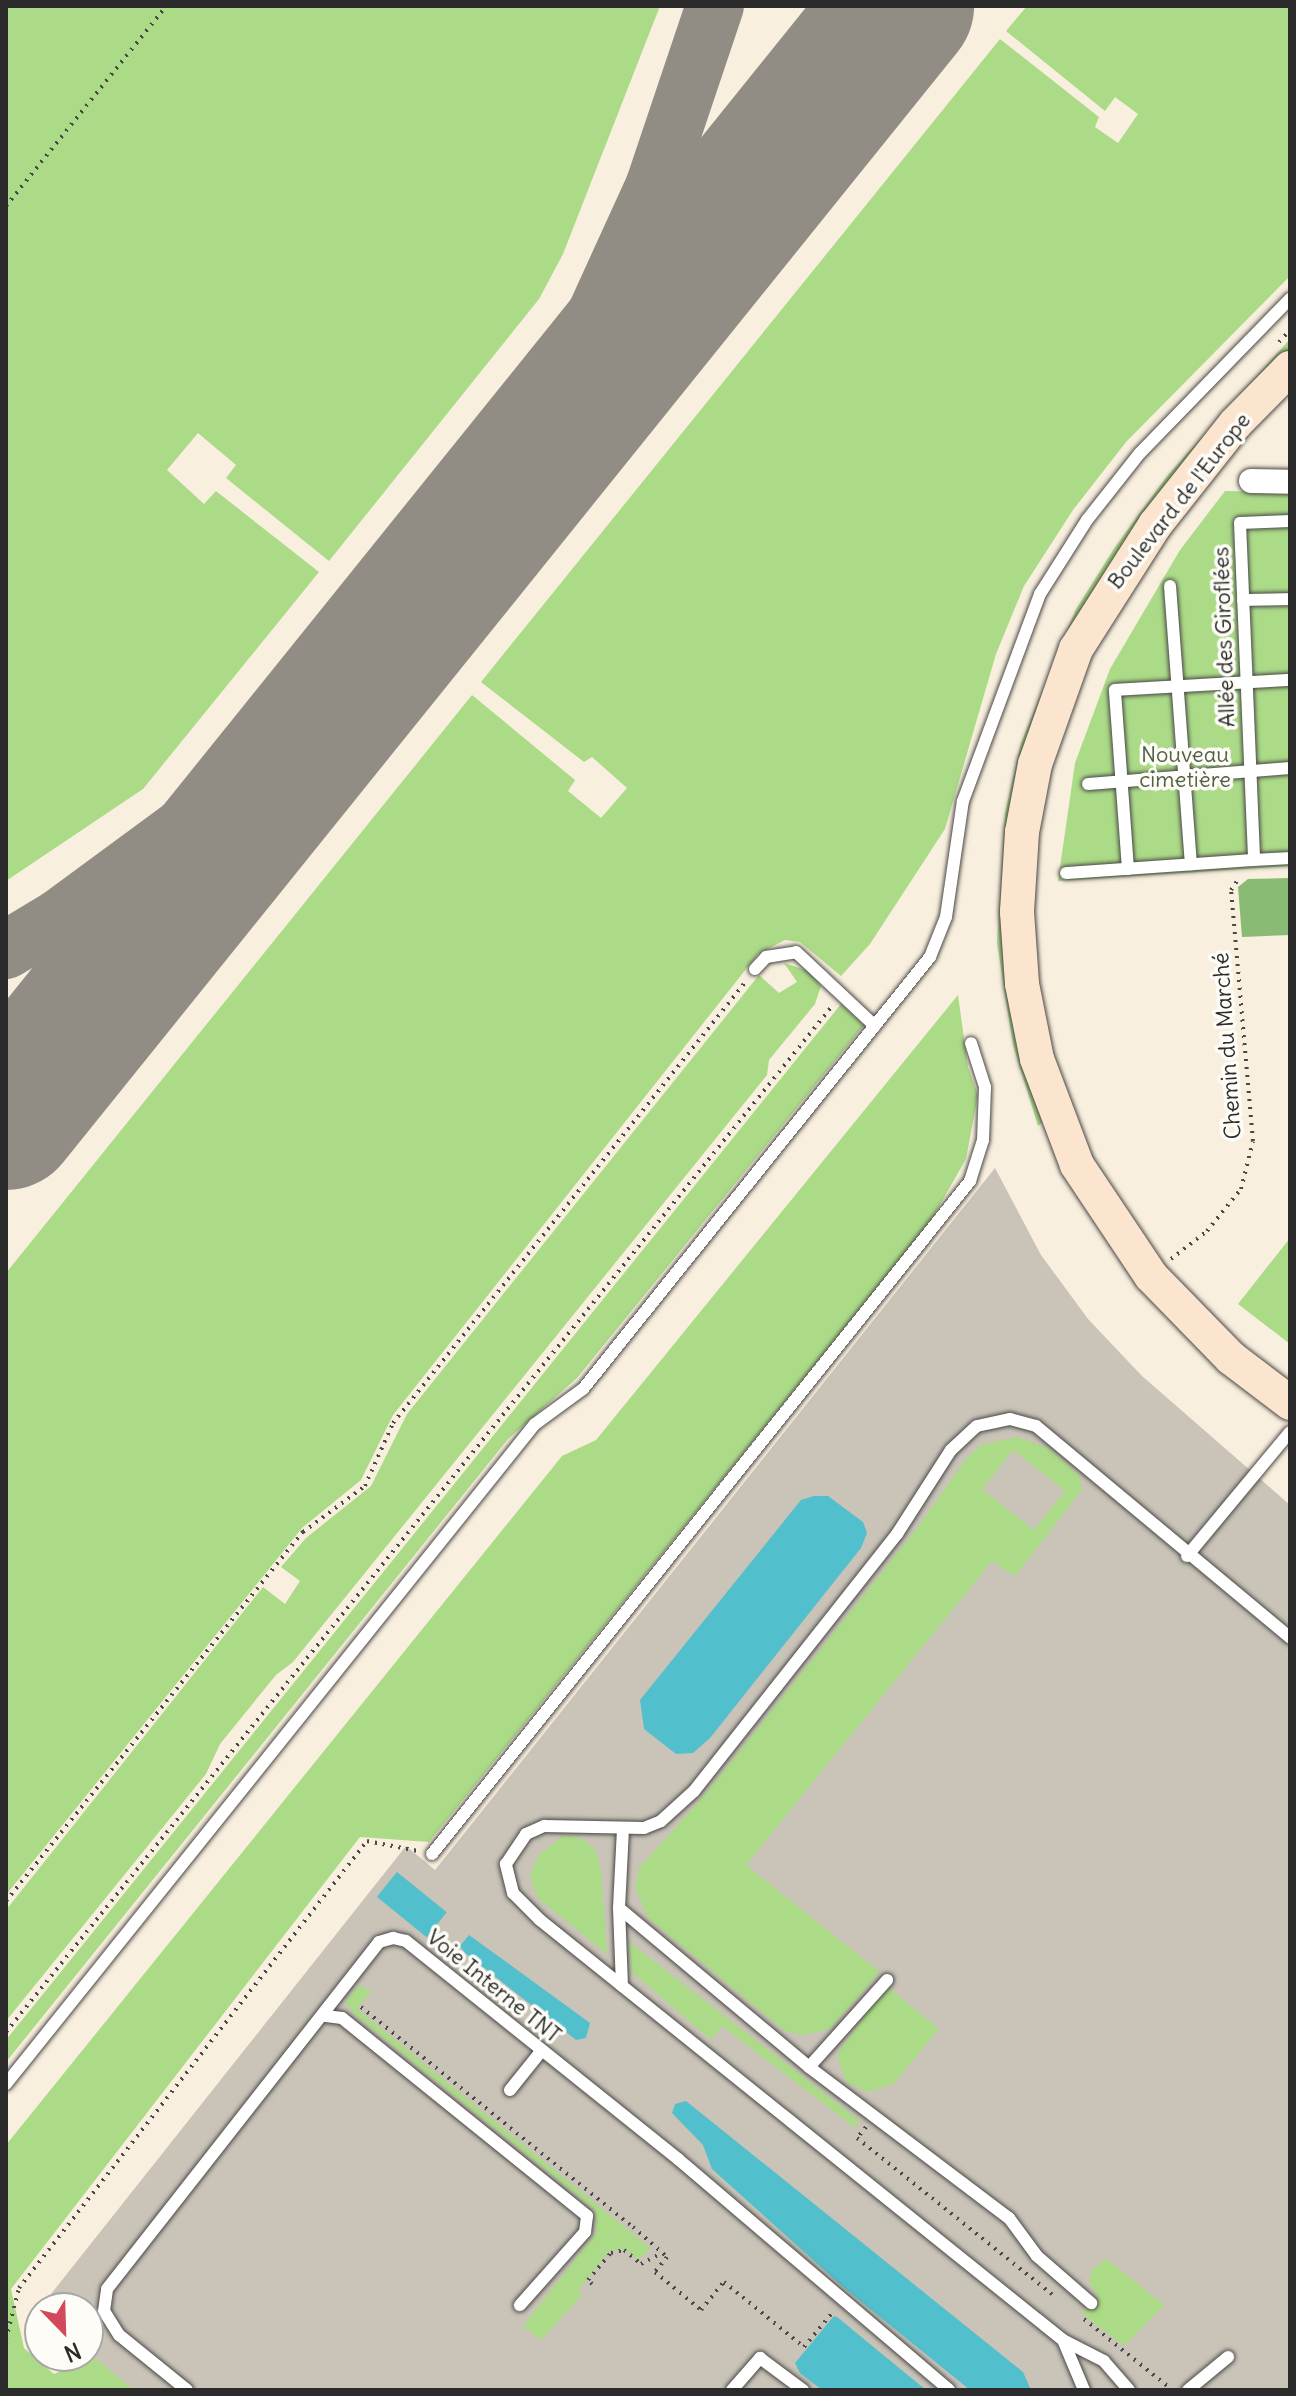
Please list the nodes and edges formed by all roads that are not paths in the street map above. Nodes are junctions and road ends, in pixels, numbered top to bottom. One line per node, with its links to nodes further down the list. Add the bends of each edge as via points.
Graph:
1 (1290, 299): 23 (lane, via 1140,453 1087,520 1040,594 963,801 946,917 930,957)
2 (1282, 371): 25 (main road, Boulevard de l'Europe, via 1192,477 1097,611 1046,725 1022,832 1019,952 1042,1079 1077,1165 1151,1276 1231,1358)
3 (1251, 481): 4 (street)
4 (1290, 482)
5 (1290, 521): 8 (lane, Allée des Giroflées, via 1240,523)
6 (1170, 586): 11 (lane)
7 (1290, 599): 8 (lane)
8 (1243, 600): 10 (lane, Allée des Giroflées)
9 (1290, 680): 10 (lane)
10 (1244, 682): 11 (lane); 13 (lane, Allée des Giroflées)
11 (1177, 686): 14 (lane); 15 (lane, via 1115,690)
12 (1290, 768): 13 (lane)
13 (1248, 769): 14 (lane); 18 (lane, Allée des Giroflées)
14 (1184, 775): 15 (lane); 19 (lane)
15 (1122, 781): 16 (lane); 20 (lane)
16 (1088, 784)
17 (1290, 858): 18 (lane)
18 (1254, 860): 19 (lane)
19 (1191, 864): 20 (lane)
20 (1128, 869): 21 (lane)
21 (1066, 873)
22 (755, 969): 23 (lane, via 766,957 796,952)
23 (875, 1026): 37 (lane, via 583,1389 535,1424)
24 (971, 1043): 30 (lane, via 985,1087 983,1140 970,1181)
25 (1290, 1403)
26 (1290, 1432): 27 (lane)
27 (1187, 1556): 28 (lane); 29 (lane, via 1036,1426 1010,1419 977,1426 951,1450 897,1534 694,1791 661,1821)
28 (1290, 1638)
29 (623, 1829): 31 (lane); 33 (lane, via 544,1826 526,1834 513,1850 506,1879 523,1905)
30 (432, 1854)
31 (619, 1908): 33 (lane); 36 (lane)
32 (887, 1980): 36 (lane)
33 (622, 1986): 41 (lane)
34 (326, 2016): 35 (lane, Voie Interne TNT, via 379,1942 400,1938); 40 (lane, via 346,2021 587,2216 585,2232); 44 (lane, Voie Interne TNT, via 107,2289 104,2311 119,2335)
35 (542, 2050): 38 (lane); 47 (lane, Voie Interne TNT)
36 (809, 2067): 39 (lane, via 1009,2218 1037,2256)
37 (6, 2084)
38 (510, 2090)
39 (1091, 2303)
40 (520, 2305)
41 (1063, 2340): 48 (lane); 49 (lane, via 1104,2361)
42 (1228, 2357): 43 (lane)
43 (1194, 2388)
44 (187, 2390)
45 (732, 2390): 46 (lane, via 760,2358)
46 (803, 2390)
47 (949, 2390)
48 (1084, 2390)
49 (1129, 2390)

